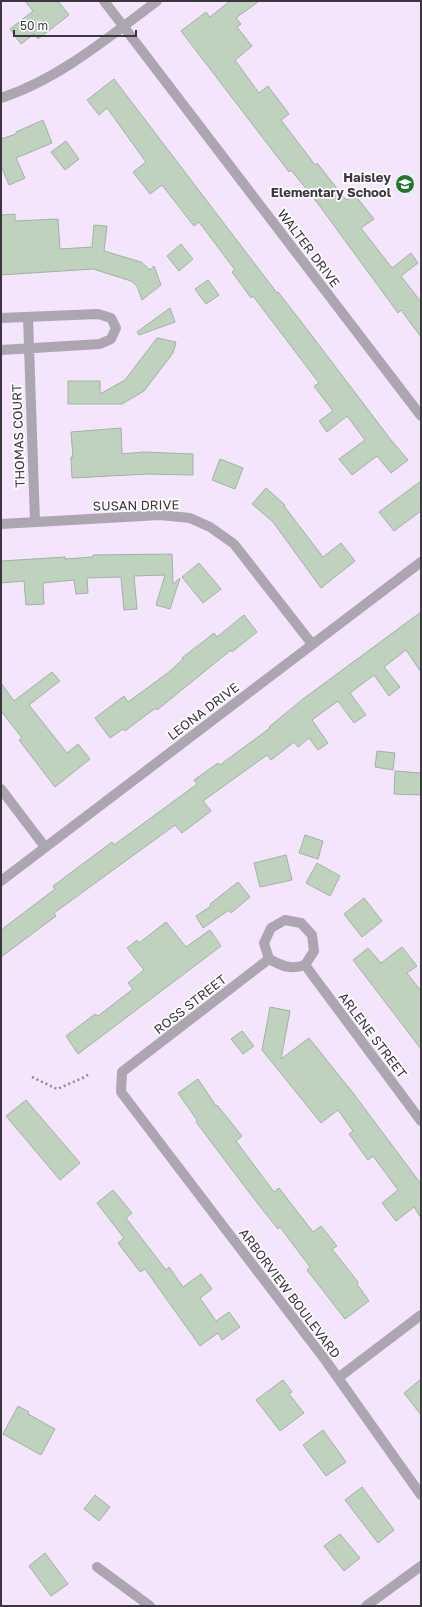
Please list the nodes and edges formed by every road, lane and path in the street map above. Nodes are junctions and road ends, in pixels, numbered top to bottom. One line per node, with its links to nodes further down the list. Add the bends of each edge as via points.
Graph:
1 (104, 1): 3 (street, WALTER DRIVE)
2 (157, 1): 3 (street)
3 (124, 26): 4 (street, via 50,75); 9 (street, WALTER DRIVE)
4 (1, 98)
5 (28, 317): 6 (street); 7 (street, THOMAS COURT); 7 (street, via 98,314 111,318 116,328 111,339 100,344)
6 (1, 318)
7 (28, 349): 8 (street); 10 (street, THOMAS COURT)
8 (1, 350)
9 (421, 416)
10 (35, 522): 11 (street, SUSAN DRIVE); 13 (street, SUSAN DRIVE, via 160,515 190,518 210,527 234,544)
11 (1, 524)
12 (421, 562): 13 (street, LEONA DRIVE)
13 (312, 644): 15 (street, LEONA DRIVE)
14 (1, 788): 15 (street)
15 (45, 847): 16 (street, LEONA DRIVE)
16 (1, 880)
17 (269, 959): 18 (street, via 294,968); 18 (street, via 264,943 266,938 271,928 285,920 301,923 312,935 314,951); 21 (street, ROSS STREET, via 122,1072 121,1092)
18 (305, 965): 22 (street, ARLENE STREET)
19 (90, 1073): 20 (path, via 57,1089)
20 (32, 1077)
21 (135, 1111): 24 (street, ARBORVIEW BOULEVARD)
22 (421, 1121)
23 (421, 1315): 24 (street)
24 (338, 1378): 25 (street, ARBORVIEW BOULEVARD)
25 (421, 1495)
26 (421, 1566): 29 (street)
27 (97, 1567): 28 (street)
28 (150, 1606)
29 (366, 1606)

